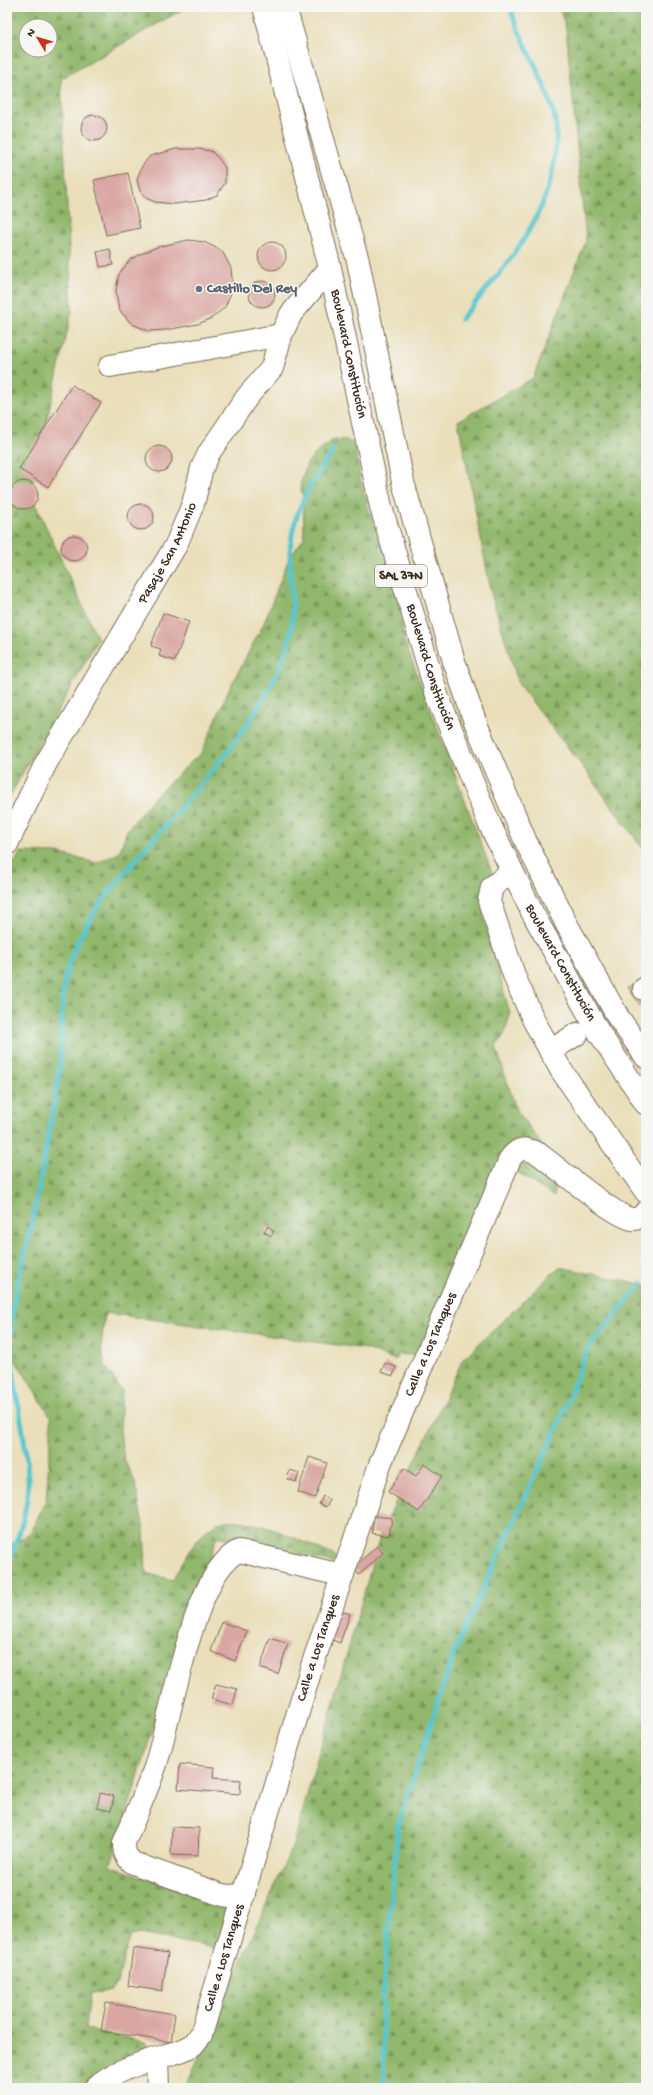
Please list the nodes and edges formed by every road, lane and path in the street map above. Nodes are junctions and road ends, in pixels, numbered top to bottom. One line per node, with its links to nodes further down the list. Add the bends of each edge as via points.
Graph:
1 (264, 7): 3 (main road, Boulevard Constitución / SAL 37N)
2 (285, 7): 10 (main road, Boulevard Constitución / SAL 37N, via 358,261 403,482 451,651 474,719 526,842 566,923 618,1017)
3 (330, 268): 4 (main road, Pasaje San Antonio, via 291,314); 7 (main road, Boulevard Constitución / SAL 37N, via 381,507 411,610 437,695 490,825)
4 (280, 335): 5 (main road); 6 (main road, Pasaje San Antonio, via 272,368 247,397 209,453 202,468 193,504 176,545 54,750)
5 (110, 366)
6 (7, 844)
7 (512, 871): 9 (main road, via 492,886 489,902 515,978); 11 (main road, Boulevard Constitución / SAL 37N, via 598,1031)
8 (577, 1034): 9 (main road)
9 (550, 1051): 12 (main road, via 576,1095)
10 (646, 1057)
11 (646, 1104)
12 (646, 1192)
13 (646, 1212): 14 (main road, Calle a Los Tanques, via 639,1218 631,1219 614,1211 539,1154 530,1150 515,1151 380,1464)
14 (343, 1574): 15 (main road, Calle a Los Tanques, via 311,1670); 15 (main road, via 239,1551 223,1562 215,1573 195,1622 184,1654 155,1766 124,1843 126,1857 133,1863 222,1895)
15 (244, 1895): 16 (main road, Calle a Los Tanques, via 201,2035 193,2045)
16 (157, 2059): 17 (main road, Calle a Los Tanques, via 117,2073 100,2082); 18 (main road)
17 (95, 2088)
18 (158, 2088)

